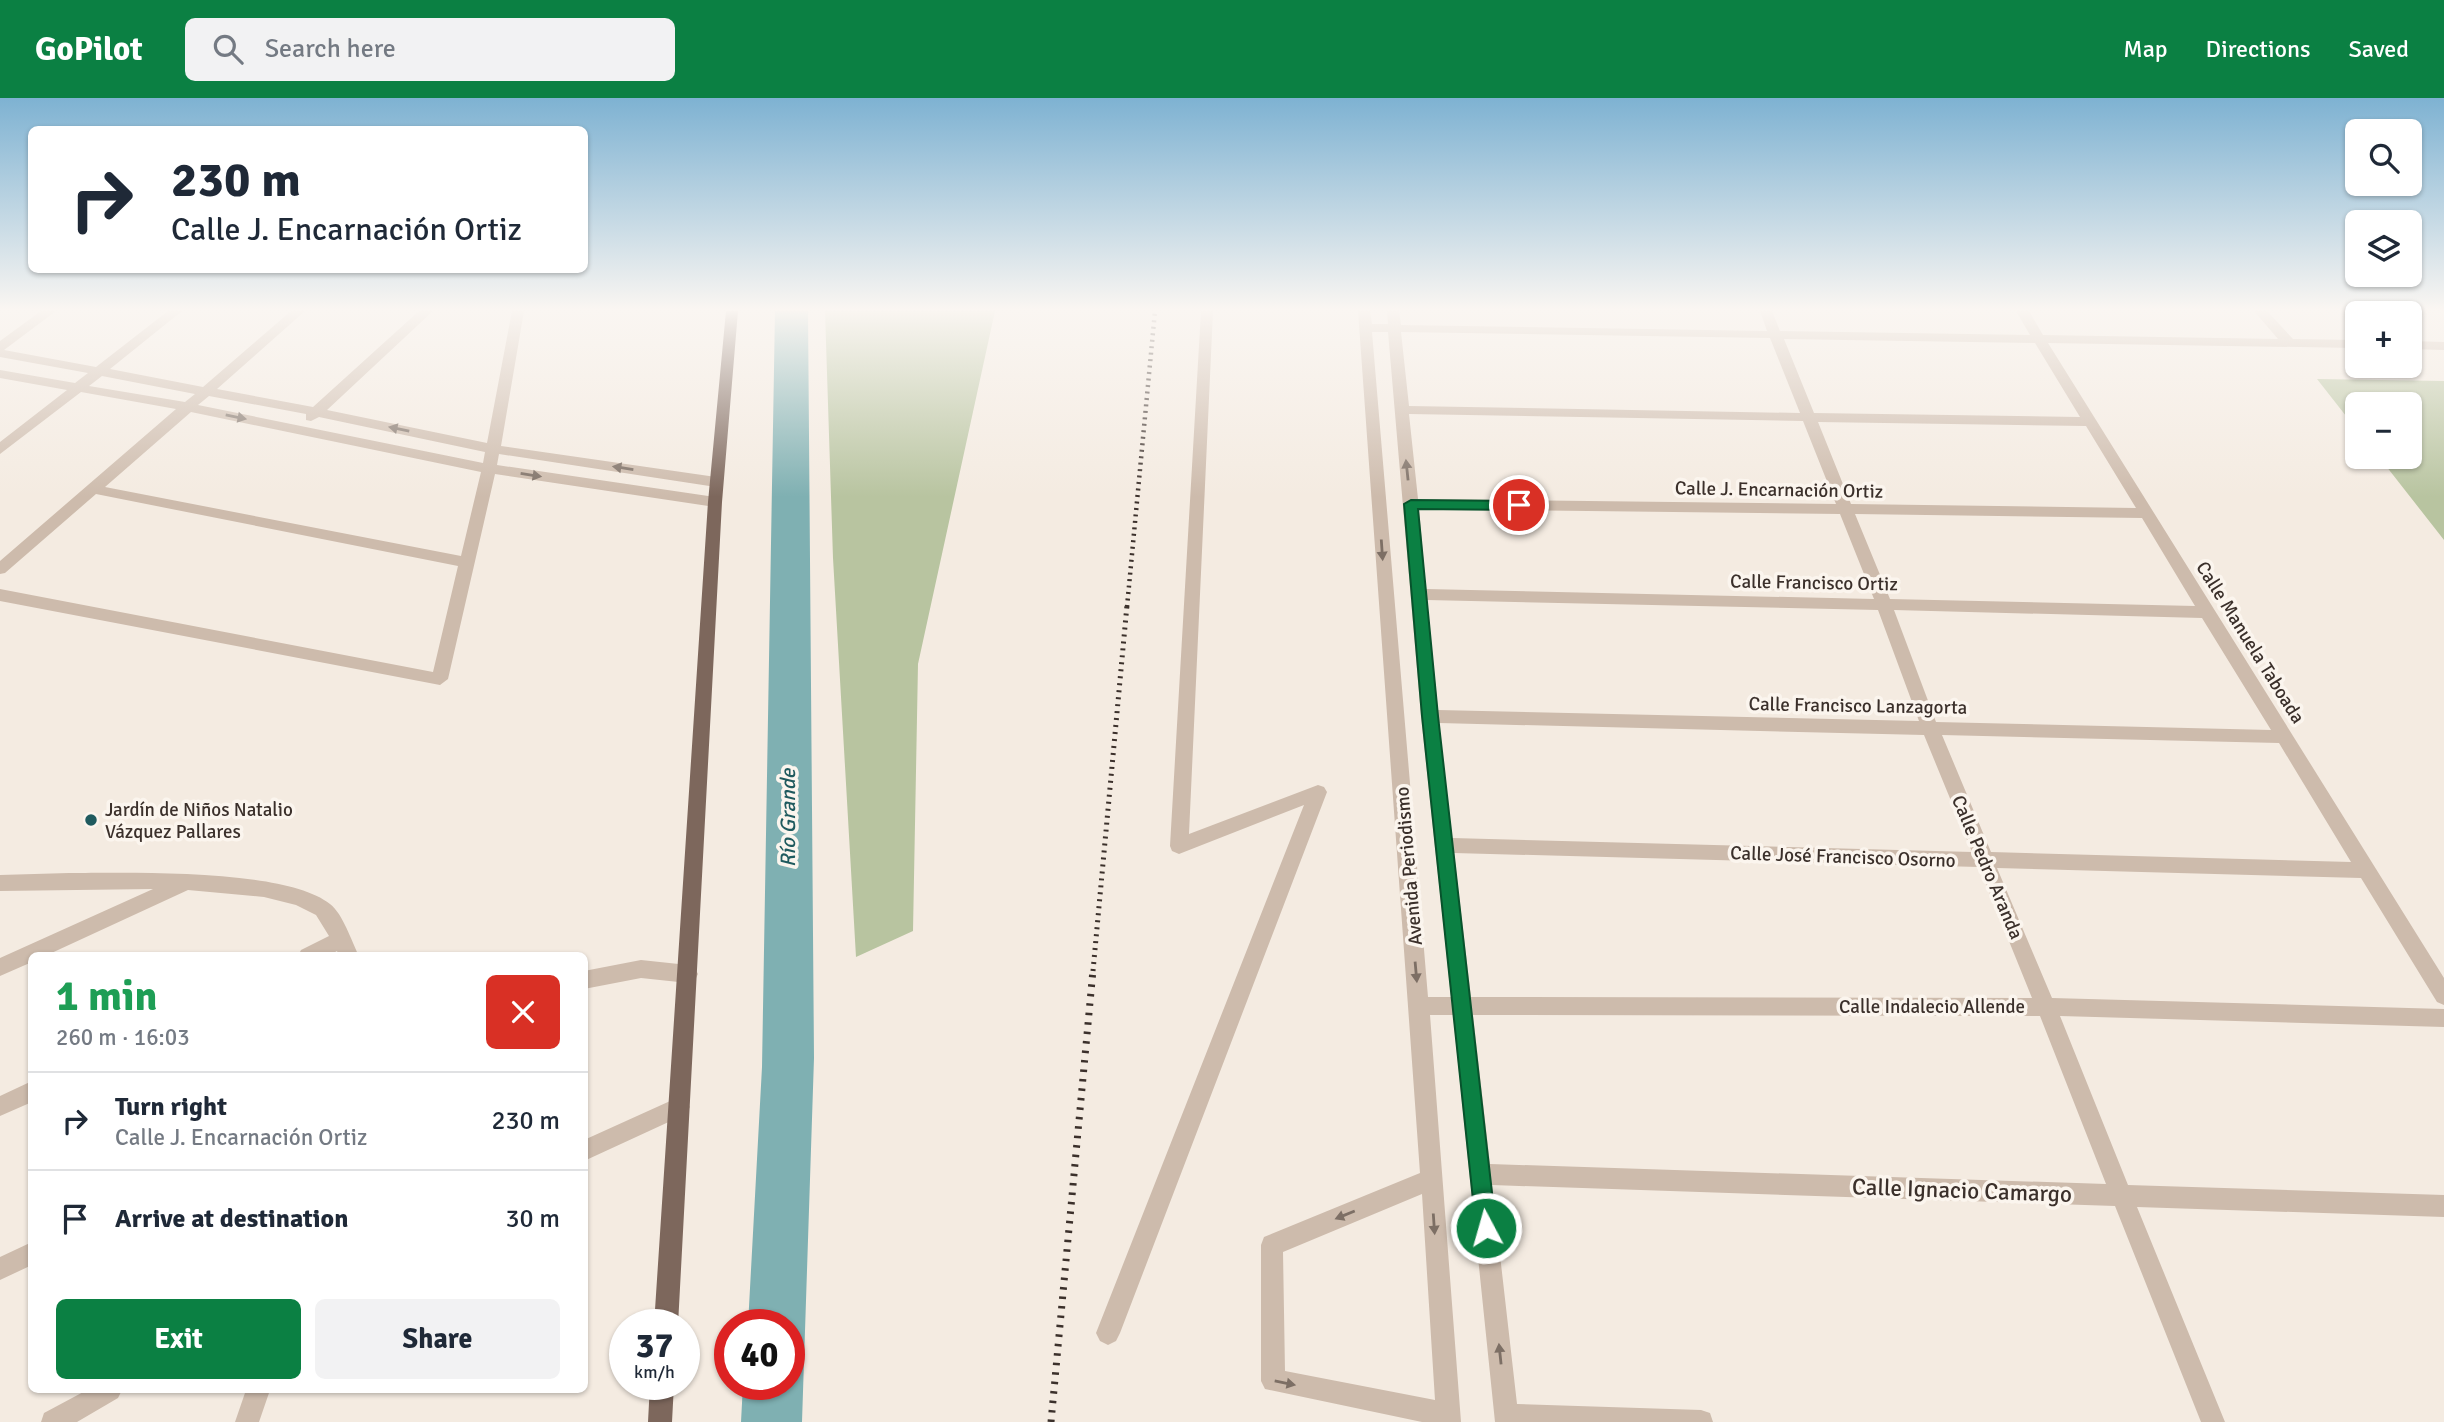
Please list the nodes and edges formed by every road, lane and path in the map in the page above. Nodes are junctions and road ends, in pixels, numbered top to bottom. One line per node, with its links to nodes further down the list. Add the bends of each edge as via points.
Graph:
1 (99, 373): 13 (street)
2 (104, 373): 14 (street)
3 (226, 373): 14 (street)
4 (359, 373): 17 (street)
5 (507, 373): 22 (street)
6 (726, 373): 25 (main road)
7 (1204, 373): 69 (street, via 1179,846 1318,792)
8 (1368, 373): 55 (street, Avenida Periodismo, one-way to 55)
9 (1398, 373): 16 (street, Avenida Periodismo)
10 (1790, 373): 18 (street, Calle Pedro Aranda)
11 (2060, 373): 19 (street, Calle Manuela Taboada)
12 (0, 374): 13 (street)
13 (79, 388): 15 (street); 21 (street)
14 (205, 391): 15 (street); 17 (street)
15 (187, 407): 20 (street, one-way to 20); 26 (street)
16 (1401, 410): 18 (street); 29 (street, Avenida Periodismo, one-way to 16)
17 (316, 412): 20 (street); 22 (street, one-way to 17)
18 (1807, 417): 19 (street); 30 (street, Calle Pedro Aranda)
19 (2091, 422): 31 (street, Calle Manuela Taboada)
20 (299, 429): 23 (street)
21 (0, 449)
22 (493, 449): 23 (street); 24 (street, one-way to 22)
23 (486, 468): 27 (street, one-way to 27); 32 (street)
24 (690, 479): 25 (street); 27 (street)
25 (716, 482): 28 (main road)
26 (93, 489): 32 (street); 33 (street)
27 (686, 498): 28 (street)
28 (715, 502): 51 (main road)
29 (1411, 504): 30 (street, Calle J. Encarnación Ortiz); 34 (street, Avenida Periodismo)
30 (1844, 509): 31 (street, Calle J. Encarnación Ortiz); 36 (street, Calle Pedro Aranda)
31 (2146, 513): 37 (street, Calle Manuela Taboada)
32 (468, 563): 35 (street, via 440,679)
33 (0, 569)
34 (1420, 594): 36 (street, Calle Francisco Ortiz); 38 (street, Avenida Periodismo)
35 (0, 595)
36 (1884, 604): 37 (street, Calle Francisco Ortiz); 39 (street, Calle Pedro Aranda)
37 (2207, 612): 40 (street, Calle Manuela Taboada)
38 (1430, 716): 39 (street, Calle Francisco Lanzagorta); 41 (street, Avenida Periodismo)
39 (1930, 728): 40 (street, Calle Francisco Lanzagorta); 42 (street, Calle Pedro Aranda)
40 (2285, 737): 43 (street, Calle Manuela Taboada)
41 (1445, 845): 42 (street, Calle José Francisco Osorno); 54 (street, Avenida Periodismo)
42 (1985, 860): 43 (street, Calle José Francisco Osorno); 56 (street, Calle Pedro Aranda)
43 (2367, 870): 53 (street, Calle Manuela Taboada)
44 (0, 883): 45 (street, via 76,879)
45 (185, 884): 46 (street, via 247,886 289,894 323,909); 47 (street)
46 (344, 948): 48 (street)
47 (33, 952)
48 (326, 952)
49 (28, 954): 50 (street)
50 (0, 967)
51 (688, 974): 52 (street, via 640,970); 60 (main road)
52 (588, 979)
53 (2444, 996)
54 (1460, 1004): 55 (street, Calle Indalecio Allende); 56 (street, Calle Indalecio Allende); 62 (street, Avenida Periodismo)
55 (1419, 1006): 63 (street, Avenida Periodismo)
56 (2046, 1007): 57 (street, Calle Indalecio Allende); 64 (street, Calle Pedro Aranda)
57 (2444, 1018)
58 (28, 1093): 59 (street)
59 (0, 1107)
60 (679, 1107): 61 (street); 68 (main road)
61 (588, 1149)
62 (1480, 1174): 64 (street, Calle Ignacio Camargo); 74 (street, Avenida Periodismo, one-way to 62)
63 (1431, 1179): 73 (street, Avenida Periodismo, one-way to 73); 73 (street, one-way to 73, via 1272,1245 1273,1381)
64 (2122, 1195): 65 (street, Calle Ignacio Camargo); 79 (street, Calle Pedro Aranda)
65 (2444, 1206)
66 (28, 1255): 67 (street)
67 (0, 1269)
68 (667, 1309)
69 (1108, 1333)
70 (105, 1393): 75 (street)
71 (257, 1393): 76 (street)
72 (661, 1400): 77 (main road)
73 (1448, 1419)
74 (1507, 1419): 78 (street)
75 (53, 1422)
76 (247, 1422)
77 (660, 1422)
78 (1701, 1422)
79 (2213, 1422)

